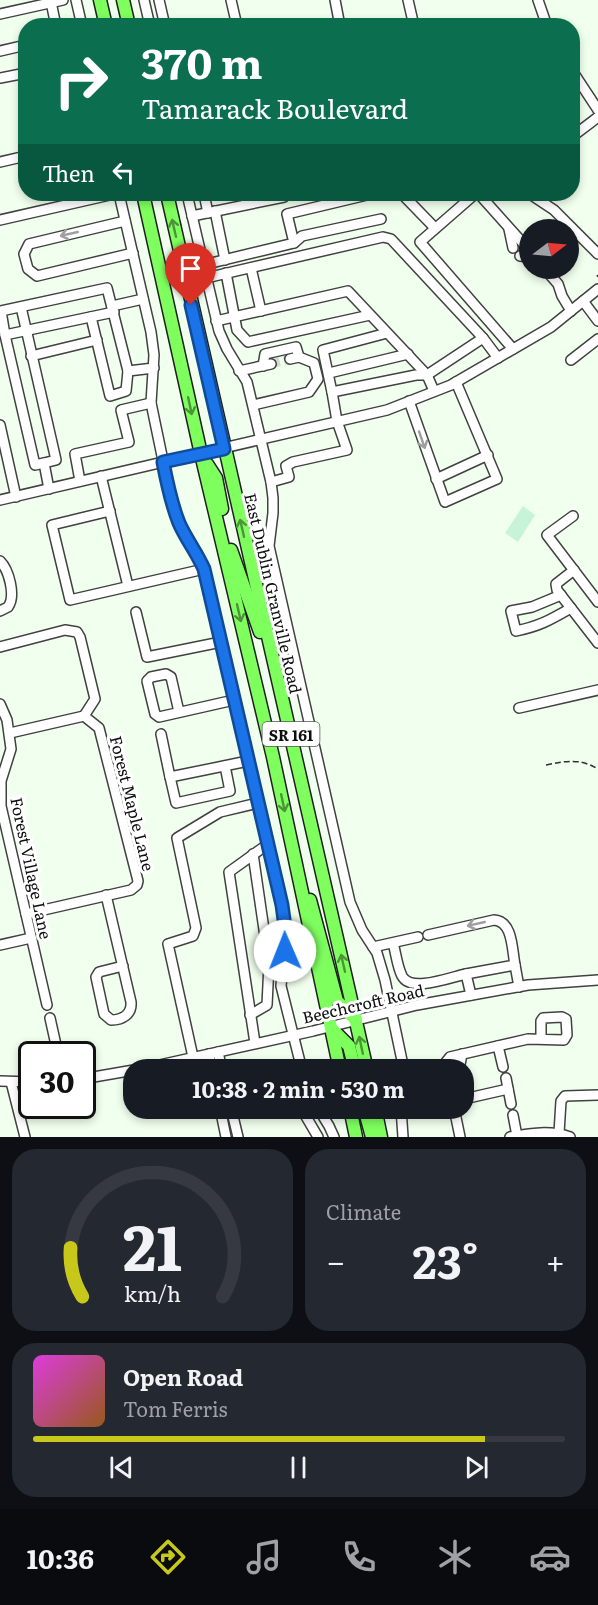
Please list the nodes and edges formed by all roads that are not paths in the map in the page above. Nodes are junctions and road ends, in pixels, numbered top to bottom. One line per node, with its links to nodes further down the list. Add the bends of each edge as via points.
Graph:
1 (63, 0): 11 (street)
2 (76, 0): 14 (street)
3 (100, 0): 15 (main road)
4 (123, 0): 16 (main road)
5 (144, 0): 17 (street)
6 (159, 0): 18 (street)
7 (231, 0): 19 (street)
8 (335, 0): 20 (street)
9 (408, 0): 21 (street)
10 (538, 0): 22 (street)
11 (51, 2): 12 (street); 13 (street)
12 (0, 14)
13 (54, 18)
14 (80, 18)
15 (104, 18)
16 (127, 18)
17 (148, 18)
18 (163, 18)
19 (235, 18)
20 (338, 18)
21 (412, 18)
22 (544, 18)
23 (18, 47): 24 (street)
24 (0, 51)
25 (18, 75): 26 (street)
26 (0, 78)
27 (580, 83): 28 (street)
28 (598, 110)
29 (598, 117): 30 (street)
30 (580, 131)
31 (18, 158): 32 (street)
32 (0, 162)
33 (74, 201): 50 (street)
34 (121, 201): 51 (street)
35 (145, 201): 103 (main road, SR 161, one-way to 103)
36 (169, 201): 102 (main road, East Dublin Granville Road / SR 161, one-way to 36)
37 (189, 201): 48 (street, East Dublin Granville Road)
38 (207, 201): 46 (street)
39 (258, 201): 46 (street)
40 (284, 201): 47 (street)
41 (341, 201): 47 (street)
42 (409, 201): 53 (street)
43 (464, 201): 53 (street)
44 (478, 201): 52 (street)
45 (540, 201): 58 (street)
46 (212, 212): 48 (street); 59 (street)
47 (287, 214): 55 (street)
48 (192, 216): 60 (street, East Dublin Granville Road)
49 (381, 219): 55 (street, via 302,236)
50 (0, 220)
51 (126, 221): 57 (street); 57 (street, one-way to 57, via 29,244 24,254 28,270 37,276)
52 (509, 226): 54 (street); 56 (street)
53 (435, 228): 83 (street, via 420,242)
54 (519, 238)
55 (294, 243): 59 (street)
56 (513, 248)
57 (133, 253): 66 (street)
58 (598, 254)
59 (225, 260): 60 (street)
60 (203, 265): 63 (street, East Dublin Granville Road)
61 (251, 268): 62 (street); 70 (street); 80 (street, via 391,238)
62 (226, 273): 63 (street); 74 (street)
63 (206, 278): 75 (street, East Dublin Granville Road)
64 (554, 279): 71 (street)
65 (598, 290): 67 (street)
66 (143, 299): 69 (street); 88 (street)
67 (583, 301): 71 (street); 76 (street)
68 (21, 307): 69 (street, via 107,288); 77 (street); 79 (street, via 1,311)
69 (113, 309): 73 (street); 89 (street)
70 (261, 311): 72 (street, via 348,291); 74 (street)
71 (571, 311): 83 (street)
72 (370, 315): 74 (street, via 248,342 237,330); 78 (street)
73 (91, 316): 77 (street); 82 (street)
74 (234, 317): 75 (street)
75 (216, 321): 90 (street, East Dublin Granville Road)
76 (598, 321)
77 (26, 331): 79 (street); 85 (street)
78 (387, 333): 84 (street); 91 (street, via 323,350)
79 (5, 334): 106 (street, via 35,465)
80 (483, 338): 86 (street); 92 (street)
81 (598, 339): 87 (street)
82 (97, 340): 85 (street); 89 (street, via 110,396 126,391)
83 (513, 349): 86 (street)
84 (408, 354): 91 (street); 92 (street)
85 (32, 356): 106 (street, via 56,460)
86 (498, 358): 93 (street)
87 (571, 360)
88 (154, 368): 89 (street); 97 (street)
89 (128, 371)
90 (239, 371): 98 (street, East Dublin Granville Road, via 247,382); 98 (street, via 267,365 264,354 296,347 294,358 314,363 318,379 309,392)
91 (329, 373): 94 (street)
92 (427, 375): 94 (street); 95 (street)
93 (456, 382): 95 (street); 104 (street)
94 (332, 392): 99 (street)
95 (434, 392): 96 (street)
96 (409, 401): 99 (street); 108 (street, one-way to 108)
97 (151, 403): 105 (street); 109 (street, via 121,410 129,442 75,454)
98 (253, 405): 101 (street, East Dublin Granville Road)
99 (337, 422): 101 (street); 110 (street, via 347,450 293,462 286,466 289,477)
100 (0, 424): 112 (street)
101 (261, 439): 102 (street); 110 (street, East Dublin Granville Road)
102 (224, 449): 103 (street); 128 (main road, East Dublin Granville Road / SR 161, one-way to 102)
103 (201, 454): 105 (street); 128 (main road, via 216,478 232,552); 145 (main road, SR 161, one-way to 145)
104 (488, 455): 108 (street); 108 (street, via 497,479 445,502)
105 (163, 462): 107 (street); 117 (street, via 180,525)
106 (44, 463): 111 (street)
107 (102, 477): 109 (street); 114 (street)
108 (436, 479)
109 (80, 481): 111 (street)
110 (271, 482): 154 (street, East Dublin Granville Road, via 269,546 350,902)
111 (49, 489): 112 (street)
112 (16, 497): 113 (street)
113 (0, 500)
114 (110, 511): 119 (street); 119 (street, via 52,525 58,551 70,600)
115 (573, 516): 118 (street, via 547,536)
116 (0, 561): 123 (street, via 6,567 12,596 8,607)
117 (204, 569): 119 (street); 125 (street)
118 (574, 570): 120 (street, via 556,584); 121 (street)
119 (128, 586)
120 (561, 595): 122 (street); 122 (street, via 511,611 516,631 550,622)
121 (598, 602)
122 (571, 608): 126 (street)
123 (0, 611)
124 (136, 612): 125 (street, via 147,657)
125 (221, 642): 130 (street)
126 (598, 643)
127 (0, 646): 134 (street, via 71,630 80,637 95,699)
128 (278, 678): 165 (main road, East Dublin Granville Road / SR 161, one-way to 128)
129 (598, 690): 132 (street)
130 (234, 700): 133 (street); 137 (street)
131 (0, 704): 135 (street, Forest Village Lane)
132 (519, 708)
133 (179, 712): 133 (street, via 159,717 155,714 147,681 151,677 171,677)
134 (84, 716): 135 (street); 147 (street, Forest Maple Lane, via 99,728 138,881 131,890)
135 (10, 734): 138 (street, Forest Village Lane, via 11,749)
136 (161, 734): 140 (street)
137 (248, 761): 139 (street); 141 (street)
138 (3, 763): 143 (street, Forest Village Lane, via 1,806)
139 (225, 766): 140 (street); 140 (street, via 230,791 176,803)
140 (170, 777)
141 (258, 803): 142 (street); 174 (street, via 220,812 177,838 196,928 194,936 168,944)
142 (268, 844): 146 (street); 167 (street, via 285,927 282,986)
143 (11, 848): 144 (street); 148 (street, Forest Village Lane)
144 (0, 850)
145 (293, 851): 165 (main road, via 316,918 337,1001); 166 (main road, SR 161)
146 (253, 854): 163 (street, via 269,964 267,1005); 163 (street, via 229,872)
147 (106, 895): 148 (street); 156 (street)
148 (26, 914): 151 (street, Forest Village Lane)
149 (428, 935): 155 (street, one-way to 149, via 501,920)
150 (418, 937): 152 (street)
151 (31, 938): 153 (street); 161 (street, Forest Village Lane)
152 (393, 943): 154 (street); 157 (street, via 408,982 417,985)
153 (0, 945)
154 (373, 947): 162 (street, East Dublin Granville Road)
155 (515, 965): 157 (street); 159 (street)
156 (123, 966): 156 (street, via 132,1008 125,1017 111,1020 104,1014 96,976)
157 (466, 974): 160 (street)
158 (598, 980): 159 (street, Beechcroft Road)
159 (519, 987): 160 (street, Beechcroft Road)
160 (471, 995): 162 (street, Beechcroft Road)
161 (46, 1005)
162 (392, 1011): 165 (street, Beechcroft Road); 182 (street, East Dublin Granville Road)
163 (250, 1016): 170 (street)
164 (50, 1018): 169 (street)
165 (356, 1020): 166 (street, Beechcroft Road); 181 (main road, East Dublin Granville Road / SR 161, one-way to 165)
166 (330, 1027): 167 (street, Beechcroft Road); 179 (main road, SR 161); 180 (main road, via 349,1046)
167 (294, 1035): 170 (street, Beechcroft Road); 178 (street)
168 (541, 1040): 171 (street)
169 (55, 1041)
170 (255, 1043): 172 (street, Beechcroft Road)
171 (498, 1046): 173 (street); 185 (street)
172 (213, 1053): 174 (street, Beechcroft Road); 176 (street); 177 (street)
173 (462, 1054): 183 (street); 184 (street)
174 (193, 1057): 175 (street, Beechcroft Road)
175 (184, 1059)
176 (213, 1059)
177 (216, 1059)
178 (298, 1059)
179 (337, 1059)
180 (352, 1059)
181 (365, 1059)
182 (402, 1059)
183 (447, 1059)
184 (461, 1059)
185 (503, 1067)
186 (123, 1072): 187 (street, Beechcroft Road)
187 (96, 1077)
188 (506, 1078): 192 (street)
189 (0, 1081): 190 (street)
190 (11, 1082): 191 (street); 208 (street)
191 (18, 1082)
192 (508, 1089): 194 (street); 195 (street)
193 (598, 1095): 206 (street, via 564,1096)
194 (474, 1097)
195 (511, 1104)
196 (513, 1115): 207 (street)
197 (222, 1119): 209 (street)
198 (234, 1119): 210 (street)
199 (307, 1119): 211 (street)
200 (325, 1119): 212 (street)
201 (352, 1119): 213 (main road)
202 (367, 1119): 214 (main road)
203 (377, 1119): 215 (main road)
204 (402, 1119): 216 (street)
205 (456, 1119): 217 (street)
206 (559, 1133): 207 (street); 218 (street)
207 (514, 1136)
208 (25, 1137)
209 (226, 1137)
210 (238, 1137)
211 (318, 1137)
212 (334, 1137)
213 (356, 1137)
214 (372, 1137)
215 (381, 1137)
216 (403, 1137)
217 (460, 1137)
218 (570, 1137)

